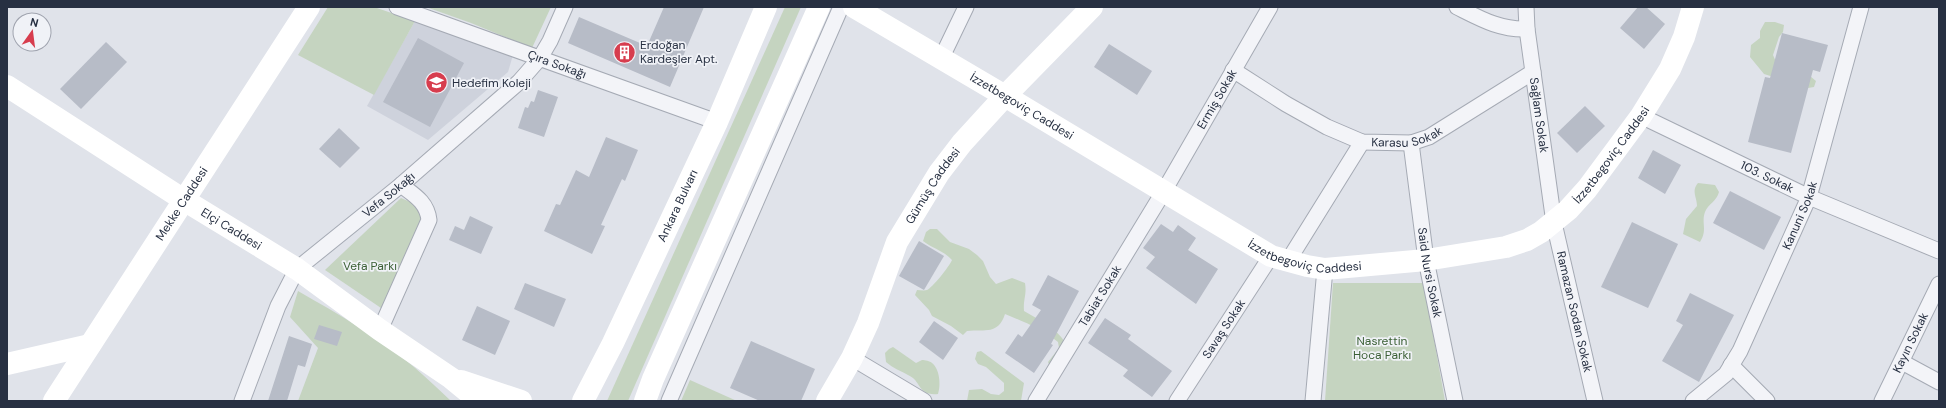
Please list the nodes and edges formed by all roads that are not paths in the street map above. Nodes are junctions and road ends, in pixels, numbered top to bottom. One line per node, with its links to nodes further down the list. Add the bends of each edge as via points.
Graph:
1 (309, 7): 29 (street, Mekke Caddesi)
2 (397, 7): 16 (street, Çıra Sokağı)
3 (565, 7): 16 (street, Vefa Sokağı)
4 (766, 7): 23 (street, Ankara Bulvarı)
5 (819, 7): 50 (street)
6 (841, 7): 51 (street)
7 (854, 7): 17 (street, İzzetbegoviç Caddesi)
8 (966, 7): 17 (street)
9 (1092, 7): 21 (street, Gümüş Caddesi)
10 (1270, 7): 18 (street, Ermiş Sokak)
11 (1457, 7): 15 (street, via 1489,23 1511,29)
12 (1526, 7): 15 (street, Sağlam Sokak)
13 (1693, 7): 22 (street, İzzetbegoviç Caddesi, via 1684,37 1670,68)
14 (1861, 7): 28 (street, Kanuni Sokak)
15 (1528, 29): 19 (street, Sağlam Sokak)
16 (540, 58): 23 (street, Çıra Sokağı); 26 (street, Vefa Sokağı, via 519,82)
17 (941, 59): 21 (street, İzzetbegoviç Caddesi)
18 (1233, 70): 24 (street, Karasu Sokak, via 1327,127); 27 (street, Ermiş Sokak)
19 (1533, 72): 25 (street, Karasu Sokak, via 1429,137); 30 (street, Sağlam Sokak)
20 (7, 86): 29 (street, Elçi Caddesi)
21 (1005, 96): 27 (street, İzzetbegoviç Caddesi); 39 (street, Gümüş Caddesi, via 962,143 911,216 897,242 868,323)
22 (1642, 116): 28 (street, 103. Sokak); 30 (street, İzzetbegoviç Caddesi, via 1587,188)
23 (717, 122): 49 (street, Ankara Bulvarı, via 614,343)
24 (1362, 142): 25 (street, Karasu Sokak); 32 (street, Savaş Sokak)
25 (1411, 143): 33 (street, Said Nursi Sokak)
26 (401, 185): 34 (street, Vefa Sokağı); 37 (street, via 423,202 429,220)
27 (1164, 191): 32 (street, İzzetbegoviç Caddesi); 54 (street, Tabiat Sokak)
28 (1809, 196): 31 (street, 103. Sokak); 42 (street, Kanuni Sokak)
29 (184, 200): 34 (street, Elçi Caddesi); 38 (street, Mekke Caddesi)
30 (1554, 222): 33 (street, İzzetbegoviç Caddesi, via 1526,240 1506,247); 58 (street, Ramazan Sodan Sokak)
31 (1939, 251)
32 (1280, 259): 35 (street, İzzetbegoviç Caddesi); 55 (street, Savaş Sokak)
33 (1426, 260): 35 (street, İzzetbegoviç Caddesi); 57 (street, Said Nursi Sokak)
34 (297, 269): 37 (street, Elçi Caddesi); 46 (street, Vefa Sokağı, via 278,306)
35 (1325, 269): 56 (street)
36 (1939, 284): 40 (street, Kayın Sokak)
37 (380, 330): 43 (street, Elçi Caddesi)
38 (90, 345): 41 (street); 45 (street, Mekke Caddesi)
39 (852, 358): 52 (street, Gümüş Caddesi); 53 (street)
40 (1902, 362): 44 (street); 61 (street, Kayın Sokak)
41 (7, 364)
42 (1732, 365): 59 (street, Kanuni Sokak, via 1726,374); 60 (street)
43 (451, 378): 47 (street, Elçi Caddesi); 48 (street, Elçi Caddesi)
44 (1939, 382)
45 (54, 401)
46 (242, 401)
47 (479, 401)
48 (521, 401)
49 (583, 401)
50 (645, 401)
51 (669, 401)
52 (827, 401)
53 (924, 401)
54 (1036, 401)
55 (1177, 401)
56 (1313, 401)
57 (1455, 401)
58 (1594, 401)
59 (1693, 401)
60 (1767, 401)
61 (1882, 401)

